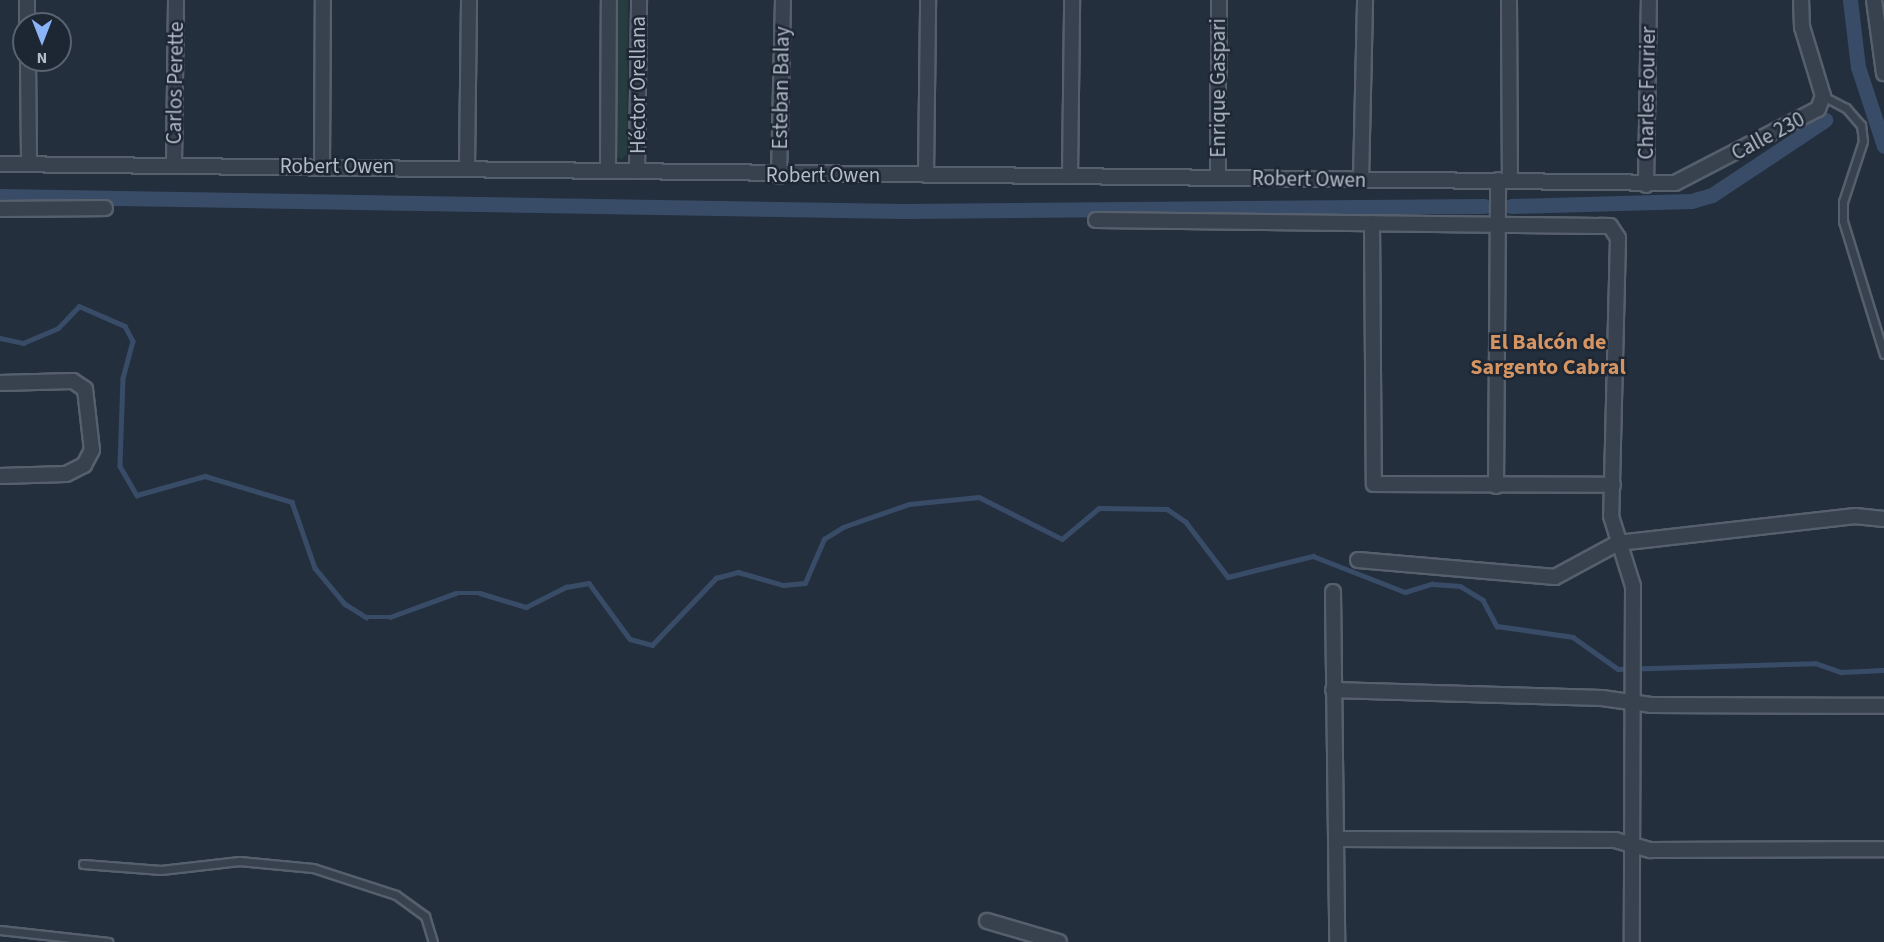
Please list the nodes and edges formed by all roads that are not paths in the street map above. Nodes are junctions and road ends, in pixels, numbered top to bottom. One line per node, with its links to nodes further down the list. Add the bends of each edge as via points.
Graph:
1 (176, 0): 20 (street, Carlos Perette)
2 (323, 0): 21 (street)
3 (469, 0): 22 (street)
4 (609, 0): 23 (street, Héctor Orellana)
5 (639, 0): 24 (street, Héctor Orellana)
6 (783, 0): 26 (street, Esteban Balay)
7 (928, 0): 25 (street)
8 (1072, 0): 27 (street)
9 (1219, 0): 28 (street, Enrique Gaspari)
10 (1365, 0): 29 (street)
11 (1509, 0): 30 (street)
12 (1649, 0): 31 (street, Charles Fourier)
13 (1801, 0): 17 (street, Calle 230, via 1802,27)
14 (1874, 0): 16 (street)
15 (28, 72): 19 (street)
16 (1884, 73)
17 (1822, 96): 31 (street, Calle 230, via 1818,109 1689,178); 37 (lane, via 1846,108 1861,125 1863,141 1843,202 1843,221)
18 (0, 164): 19 (street, Robert Owen)
19 (29, 164): 20 (street, Robert Owen)
20 (174, 165): 21 (street, Robert Owen)
21 (322, 166): 22 (street, Robert Owen)
22 (467, 167): 23 (street, Robert Owen)
23 (608, 168): 24 (street, Robert Owen)
24 (637, 171): 26 (street, Robert Owen)
25 (926, 175): 26 (street, Robert Owen); 27 (street, Robert Owen)
26 (779, 176)
27 (1070, 176): 28 (street, Robert Owen)
28 (1218, 177): 29 (street, Robert Owen)
29 (1361, 180): 30 (street, Robert Owen)
30 (1504, 180): 31 (street, Robert Owen); 36 (street)
31 (1646, 185)
32 (105, 208): 33 (street)
33 (0, 209)
34 (1095, 220): 35 (street)
35 (1372, 223): 36 (street); 41 (street, via 1374,484)
36 (1497, 223): 40 (street, via 1610,226 1618,238); 41 (street)
37 (1884, 354)
38 (0, 383): 39 (street, via 73,381 85,388 92,450 84,465 66,474)
39 (0, 476)
40 (1613, 485): 41 (street); 43 (street, via 1611,516)
41 (1496, 486)
42 (1884, 519): 43 (street, via 1855,516)
43 (1618, 543): 44 (street, via 1556,577); 47 (street, via 1633,586)
44 (1358, 560)
45 (1333, 592): 46 (street)
46 (1333, 690): 47 (street); 49 (street)
47 (1633, 704): 48 (street); 50 (street)
48 (1884, 706)
49 (1337, 839): 50 (street, via 1615,840); 58 (street)
50 (1633, 847): 51 (street); 59 (street)
51 (1884, 849)
52 (83, 864): 56 (lane, via 161,870 239,861 313,868 396,895 424,916)
53 (987, 921): 57 (street)
54 (0, 930): 55 (lane)
55 (108, 942)
56 (433, 942)
57 (1059, 942)
58 (1337, 942)
59 (1632, 942)

